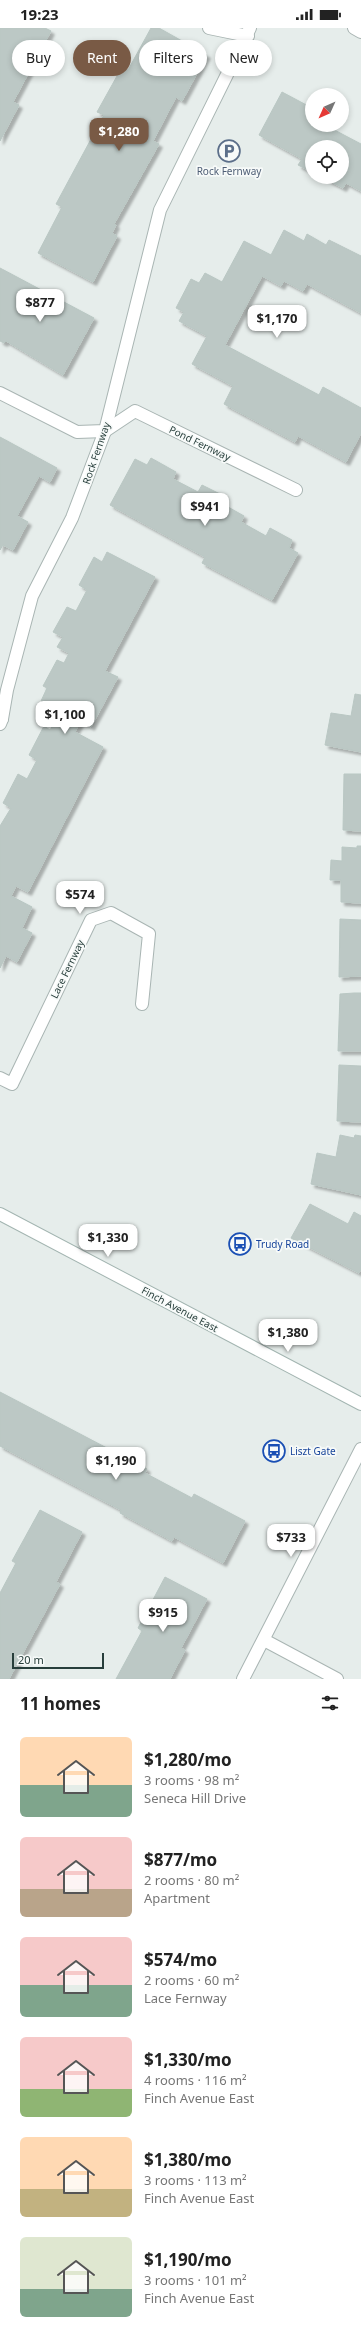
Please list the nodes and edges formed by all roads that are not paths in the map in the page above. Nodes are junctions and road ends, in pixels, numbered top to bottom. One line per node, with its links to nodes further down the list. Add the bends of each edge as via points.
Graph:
1 (209, 28): 3 (street)
2 (354, 28): 4 (street)
3 (249, 32): 6 (street, Rock Fernway, via 160,210)
4 (361, 32)
5 (0, 393): 6 (street, via 77,432)
6 (105, 431): 7 (street, Pond Fernway, via 136,411); 8 (street, Rock Fernway, via 72,518 32,596)
7 (296, 490)
8 (1, 721)
9 (142, 1004): 10 (street, Lace Fernway, via 149,934 111,914 91,920 12,1084)
10 (0, 1078)
11 (0, 1214): 12 (street, Finch Avenue East)
12 (361, 1404)
13 (361, 1449): 14 (street)
14 (264, 1640): 15 (street); 16 (street)
15 (243, 1679)
16 (337, 1679)

